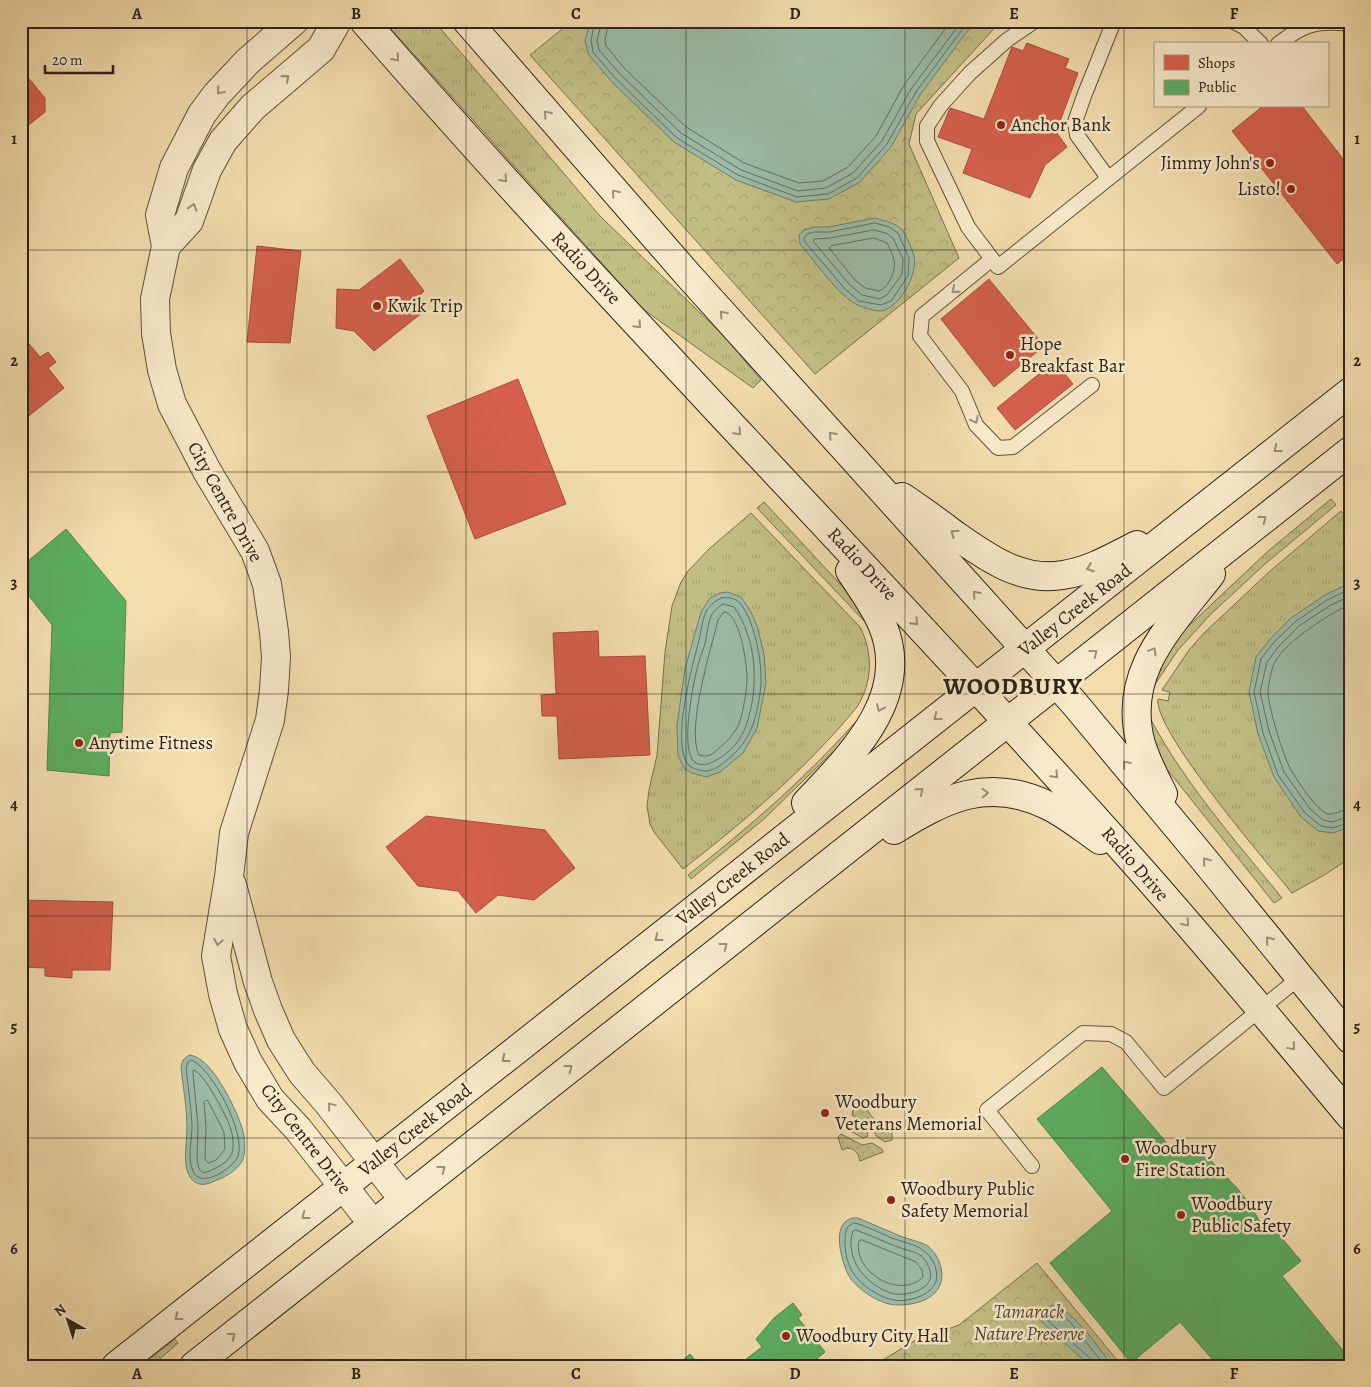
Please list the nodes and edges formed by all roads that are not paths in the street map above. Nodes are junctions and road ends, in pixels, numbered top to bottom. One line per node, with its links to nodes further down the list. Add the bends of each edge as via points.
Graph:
1 (294, 21): 13 (main road, City Centre Drive, one-way to 13, via 232,77 202,114 188,138 174,168 160,215)
2 (337, 21): 13 (main road, one-way to 2, via 189,221 207,170 223,141 264,97 320,49)
3 (364, 21): 19 (main road, Radio Drive, one-way to 19, via 541,221)
4 (467, 21): 18 (main road, one-way to 4, via 609,186)
5 (1035, 21): 14 (lane, via 1007,40 970,73 927,126 927,141 968,227)
6 (1114, 21): 12 (lane, via 1075,122 1077,135)
7 (1232, 21): 9 (lane, via 1244,27)
8 (1350, 24): 10 (lane, via 1312,24)
9 (1259, 42)
10 (1281, 42)
11 (1196, 108): 12 (lane)
12 (1108, 178): 14 (lane, via 998,267)
13 (166, 246): 29 (main road, City Centre Drive, via 155,300 162,370 172,404 193,446 255,551 267,584 274,632 270,720 234,834)
14 (992, 258): 15 (lane, one-way to 15, via 922,316 920,336 962,392 976,424 998,448 1013,447)
15 (1092, 385)
16 (1350, 392): 20 (main road, Valley Creek Road, one-way to 20)
17 (1350, 451): 21 (main road, one-way to 17)
18 (860, 467): 20 (main road, one-way to 18, via 1096,566 1064,576 1035,576 990,559); 22 (main road, one-way to 18)
19 (810, 509): 24 (main road, Radio Drive, one-way to 24); 28 (main road, one-way to 28, via 882,625 888,650 887,685 882,706 864,738)
20 (1196, 514): 22 (main road, Valley Creek Road)
21 (1236, 541): 23 (main road, one-way to 21); 26 (main road, one-way to 21, via 1141,743 1136,710 1139,685 1157,644)
22 (1025, 648): 23 (main road); 24 (main road, Valley Creek Road)
23 (1056, 683): 25 (main road); 26 (main road, one-way to 23)
24 (975, 687): 25 (main road, Radio Drive); 28 (main road, Valley Creek Road, one-way to 28)
25 (1007, 722): 27 (main road, Radio Drive, one-way to 27); 30 (main road, one-way to 25)
26 (1179, 829): 31 (main road, one-way to 26)
27 (1137, 865): 30 (main road, one-way to 27, via 918,815 943,802 973,794 1010,794 1042,803); 32 (main road, Radio Drive, one-way to 32)
28 (746, 869): 35 (main road, Valley Creek Road, one-way to 35)
29 (229, 876): 35 (main road, City Centre Drive, one-way to 29, via 302,1074 281,1040 258,982); 37 (main road, City Centre Drive, one-way to 37, via 216,956 233,1029 270,1100 298,1129)
30 (775, 906): 38 (main road, one-way to 30)
31 (1300, 977): 32 (lane); 33 (main road)
32 (1261, 1009): 34 (main road, Radio Drive, one-way to 34); 36 (lane, via 1164,1088 1126,1042 1112,1034 1083,1033 987,1110)
33 (1350, 1039)
34 (1350, 1116)
35 (375, 1162): 37 (main road, Valley Creek Road); 38 (main road, City Centre Drive)
36 (1032, 1166)
37 (343, 1186): 39 (main road, City Centre Drive); 40 (main road, Valley Creek Road, one-way to 40)
38 (404, 1200): 39 (main road)
39 (373, 1224): 41 (main road, one-way to 39)
40 (116, 1366)
41 (194, 1366)

